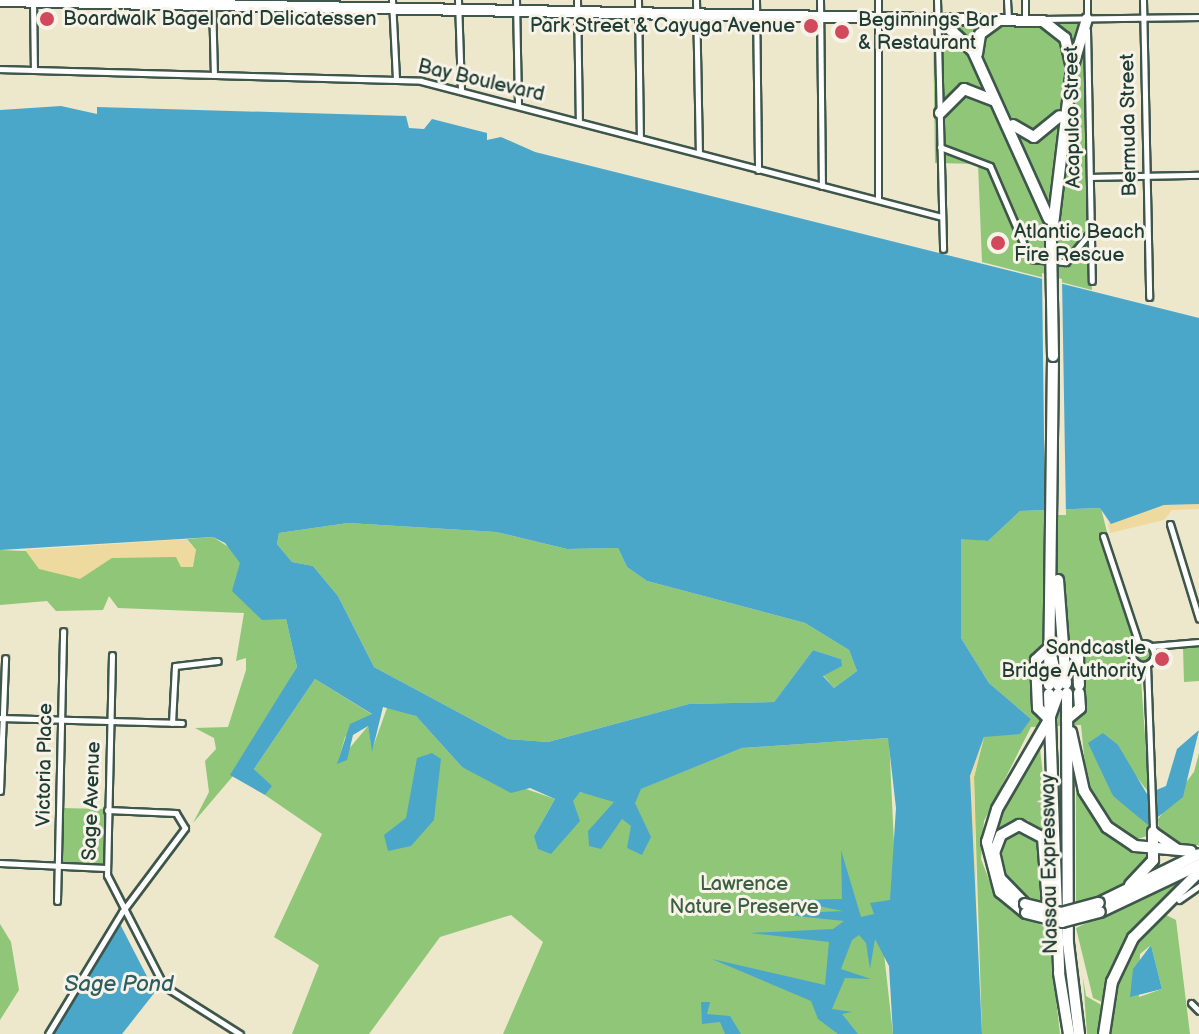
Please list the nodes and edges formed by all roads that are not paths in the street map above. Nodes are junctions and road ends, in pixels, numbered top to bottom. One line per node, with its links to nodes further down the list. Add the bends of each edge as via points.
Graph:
1 (392, 0): 23 (street)
2 (399, 0): 23 (street)
3 (458, 0): 24 (street)
4 (516, 0): 25 (street)
5 (577, 0): 26 (street)
6 (638, 0): 27 (street)
7 (696, 0): 28 (street)
8 (756, 0): 29 (street)
9 (820, 0): 30 (street)
10 (878, 0): 32 (street)
11 (937, 0): 33 (street)
12 (1007, 0): 35 (street)
13 (1025, 0): 36 (street)
14 (1087, 0): 37 (street, Acapulco Street)
15 (1143, 0): 34 (street, Bermuda Street)
16 (0, 1): 17 (highway)
17 (33, 1): 18 (highway); 41 (street)
18 (92, 2): 19 (highway)
19 (151, 3): 20 (highway)
20 (212, 4): 21 (highway); 42 (street)
21 (272, 4): 22 (highway)
22 (330, 5): 23 (highway)
23 (395, 12): 24 (highway); 43 (street)
24 (458, 13): 25 (highway); 44 (street)
25 (516, 14): 26 (highway); 45 (street)
26 (577, 14): 27 (highway); 50 (street)
27 (639, 15): 28 (highway); 51 (street)
28 (696, 16): 29 (highway); 53 (street)
29 (757, 16): 30 (highway); 54 (street)
30 (820, 17): 32 (highway); 58 (street)
31 (1199, 17): 34 (street)
32 (879, 18): 33 (highway); 59 (street)
33 (938, 18): 35 (highway); 38 (highway, Nassau Expressway, via 962,34); 48 (street)
34 (1144, 18): 37 (street); 56 (street, Bermuda Street)
35 (1008, 19): 36 (highway); 38 (highway, via 980,34)
36 (1026, 19): 37 (street); 39 (highway, via 1060,32)
37 (1087, 19): 39 (highway, Nassau Expressway); 57 (street, Acapulco Street)
38 (982, 68): 46 (highway, Nassau Expressway)
39 (1072, 68): 47 (highway, Nassau Expressway)
40 (0, 69): 41 (street, Bay Boulevard)
41 (34, 70): 42 (street, Bay Boulevard)
42 (214, 75): 43 (street, Bay Boulevard)
43 (396, 80): 44 (street, Bay Boulevard)
44 (461, 91): 45 (street, Bay Boulevard)
45 (518, 106): 50 (street, Bay Boulevard)
46 (1001, 107): 48 (highway, via 970,88); 49 (highway, Nassau Expressway)
47 (1064, 107): 49 (highway, via 1043,135 1026,136); 61 (highway, Nassau Expressway)
48 (940, 113): 52 (street)
49 (1008, 119): 61 (highway, Nassau Expressway)
50 (579, 122): 51 (street, Bay Boulevard)
51 (640, 138): 53 (street, Bay Boulevard)
52 (940, 147): 60 (street); 62 (street, via 990,166 1026,256 1049,265 1077,255)
53 (699, 153): 54 (street, Bay Boulevard)
54 (758, 170): 58 (street, Bay Boulevard)
55 (1199, 175): 56 (street)
56 (1146, 176): 57 (street); 65 (street, Bermuda Street)
57 (1090, 177): 62 (street, Acapulco Street)
58 (822, 186): 59 (street, Bay Boulevard)
59 (878, 200): 60 (street, Bay Boulevard)
60 (942, 217): 63 (street)
61 (1051, 228): 68 (highway, Nassau Expressway, bridge)
62 (1091, 228): 64 (street, Acapulco Street)
63 (943, 249)
64 (1092, 281)
65 (1149, 297)
66 (1170, 524): 69 (street)
67 (1103, 536): 72 (street)
68 (1056, 567): 74 (highway, Nassau Expressway); 75 (highway, Nassau Expressway)
69 (1199, 619)
70 (63, 631): 84 (street, Victoria Place)
71 (1199, 642): 73 (street)
72 (1139, 644): 73 (street); 79 (street, via 1134,660)
73 (1152, 646): 79 (street)
74 (1049, 648): 80 (highway, Nassau Expressway); 82 (highway, via 1036,660 1038,708)
75 (1066, 648): 80 (highway); 80 (highway, via 1078,658)
76 (112, 655): 85 (street, Sage Avenue)
77 (5, 658): 81 (street)
78 (218, 661): 86 (street, via 175,666)
79 (1147, 665): 90 (street)
80 (1060, 689): 82 (highway); 82 (highway); 83 (highway, Nassau Expressway)
81 (1, 718): 84 (street); 88 (street)
82 (1049, 719): 103 (highway, via 997,809 987,842 1000,892); 109 (highway, Nassau Expressway, via 1059,973)
83 (1067, 719): 91 (highway, via 1098,817 1120,838); 110 (highway, Nassau Expressway, via 1068,943)
84 (62, 720): 85 (street); 94 (street, Victoria Place)
85 (110, 721): 86 (street); 89 (street, Sage Avenue)
86 (172, 723): 87 (street)
87 (182, 723)
88 (0, 791)
89 (107, 810): 96 (street, Sage Avenue); 104 (street, via 176,813 185,828)
90 (1153, 827): 91 (highway); 92 (main road)
91 (1154, 851): 92 (highway); 99 (highway, via 1149,867)
92 (1196, 851): 99 (highway)
93 (0, 863): 94 (street)
94 (58, 865): 96 (street); 101 (street, Victoria Place)
95 (1199, 865): 102 (highway)
96 (106, 868): 104 (street, Sage Avenue)
97 (1199, 872): 111 (highway, via 1133,938 1112,982)
98 (1199, 886): 100 (street)
99 (1123, 892): 102 (highway)
100 (1179, 900)
101 (57, 901)
102 (1099, 908): 103 (highway, bridge, via 1061,913)
103 (1025, 909): 109 (highway, via 1000,878 994,853 1001,835 1019,825 1036,830 1046,848 1053,963)
104 (122, 912): 107 (street); 108 (street, Sage Avenue, via 171,995)
105 (1191, 1003): 106 (street)
106 (1199, 1011)
107 (48, 1034)
108 (240, 1034)
109 (1069, 1034)
110 (1079, 1034)
111 (1104, 1034)

